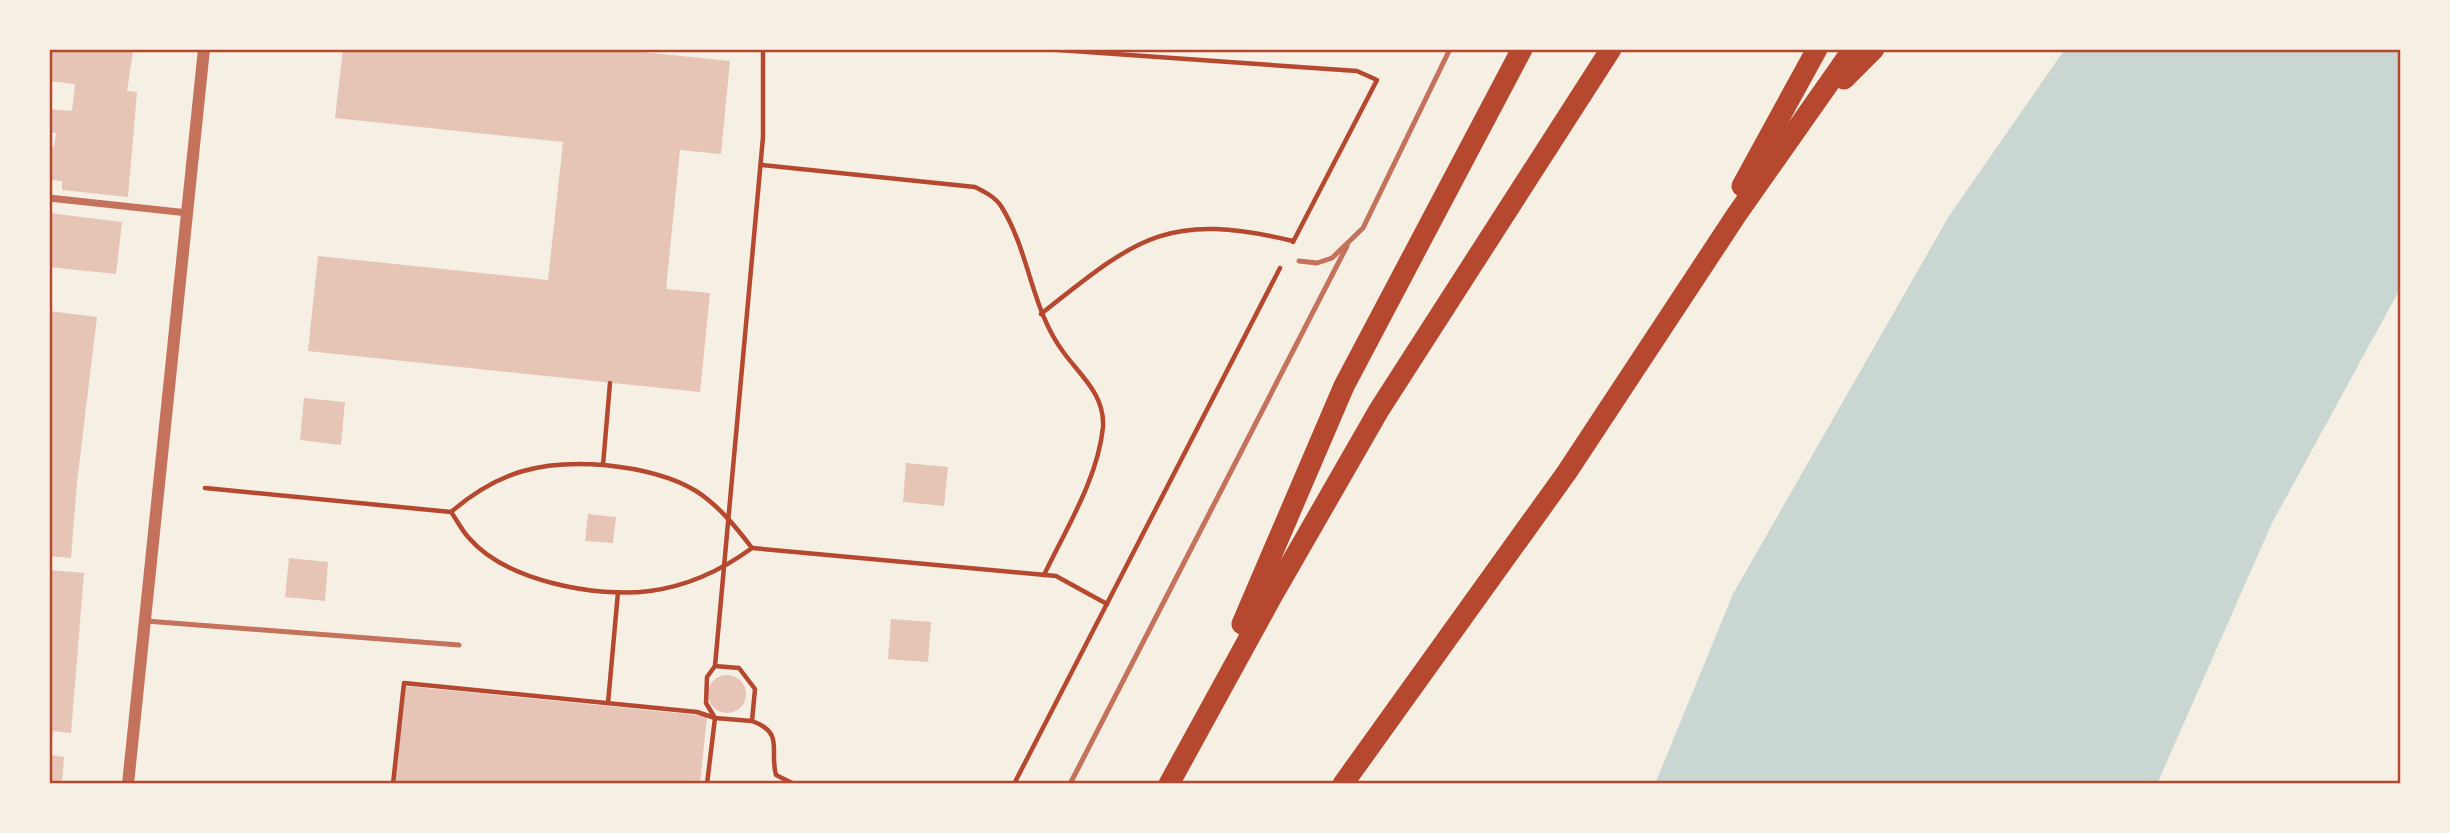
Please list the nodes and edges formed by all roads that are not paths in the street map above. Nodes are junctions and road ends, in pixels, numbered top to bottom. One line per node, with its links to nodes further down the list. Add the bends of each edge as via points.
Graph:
1 (204, 49): 10 (street)
2 (1450, 49): 11 (lane, via 1363,228)
3 (1522, 49): 16 (highway, via 1344,386)
4 (1611, 49): 16 (highway, via 1379,411)
5 (1817, 49): 13 (highway)
6 (1853, 49): 8 (highway)
7 (1874, 49): 8 (highway)
8 (1804, 120): 13 (highway)
9 (49, 198): 10 (street)
10 (189, 213): 14 (street)
11 (1347, 246): 12 (lane, via 1332,258); 18 (lane)
12 (1299, 261)
13 (1660, 335): 20 (highway)
14 (146, 621): 15 (lane); 17 (street)
15 (459, 645)
16 (1192, 742): 19 (highway)
17 (128, 784)
18 (1070, 784)
19 (1169, 784)
20 (1343, 784)

